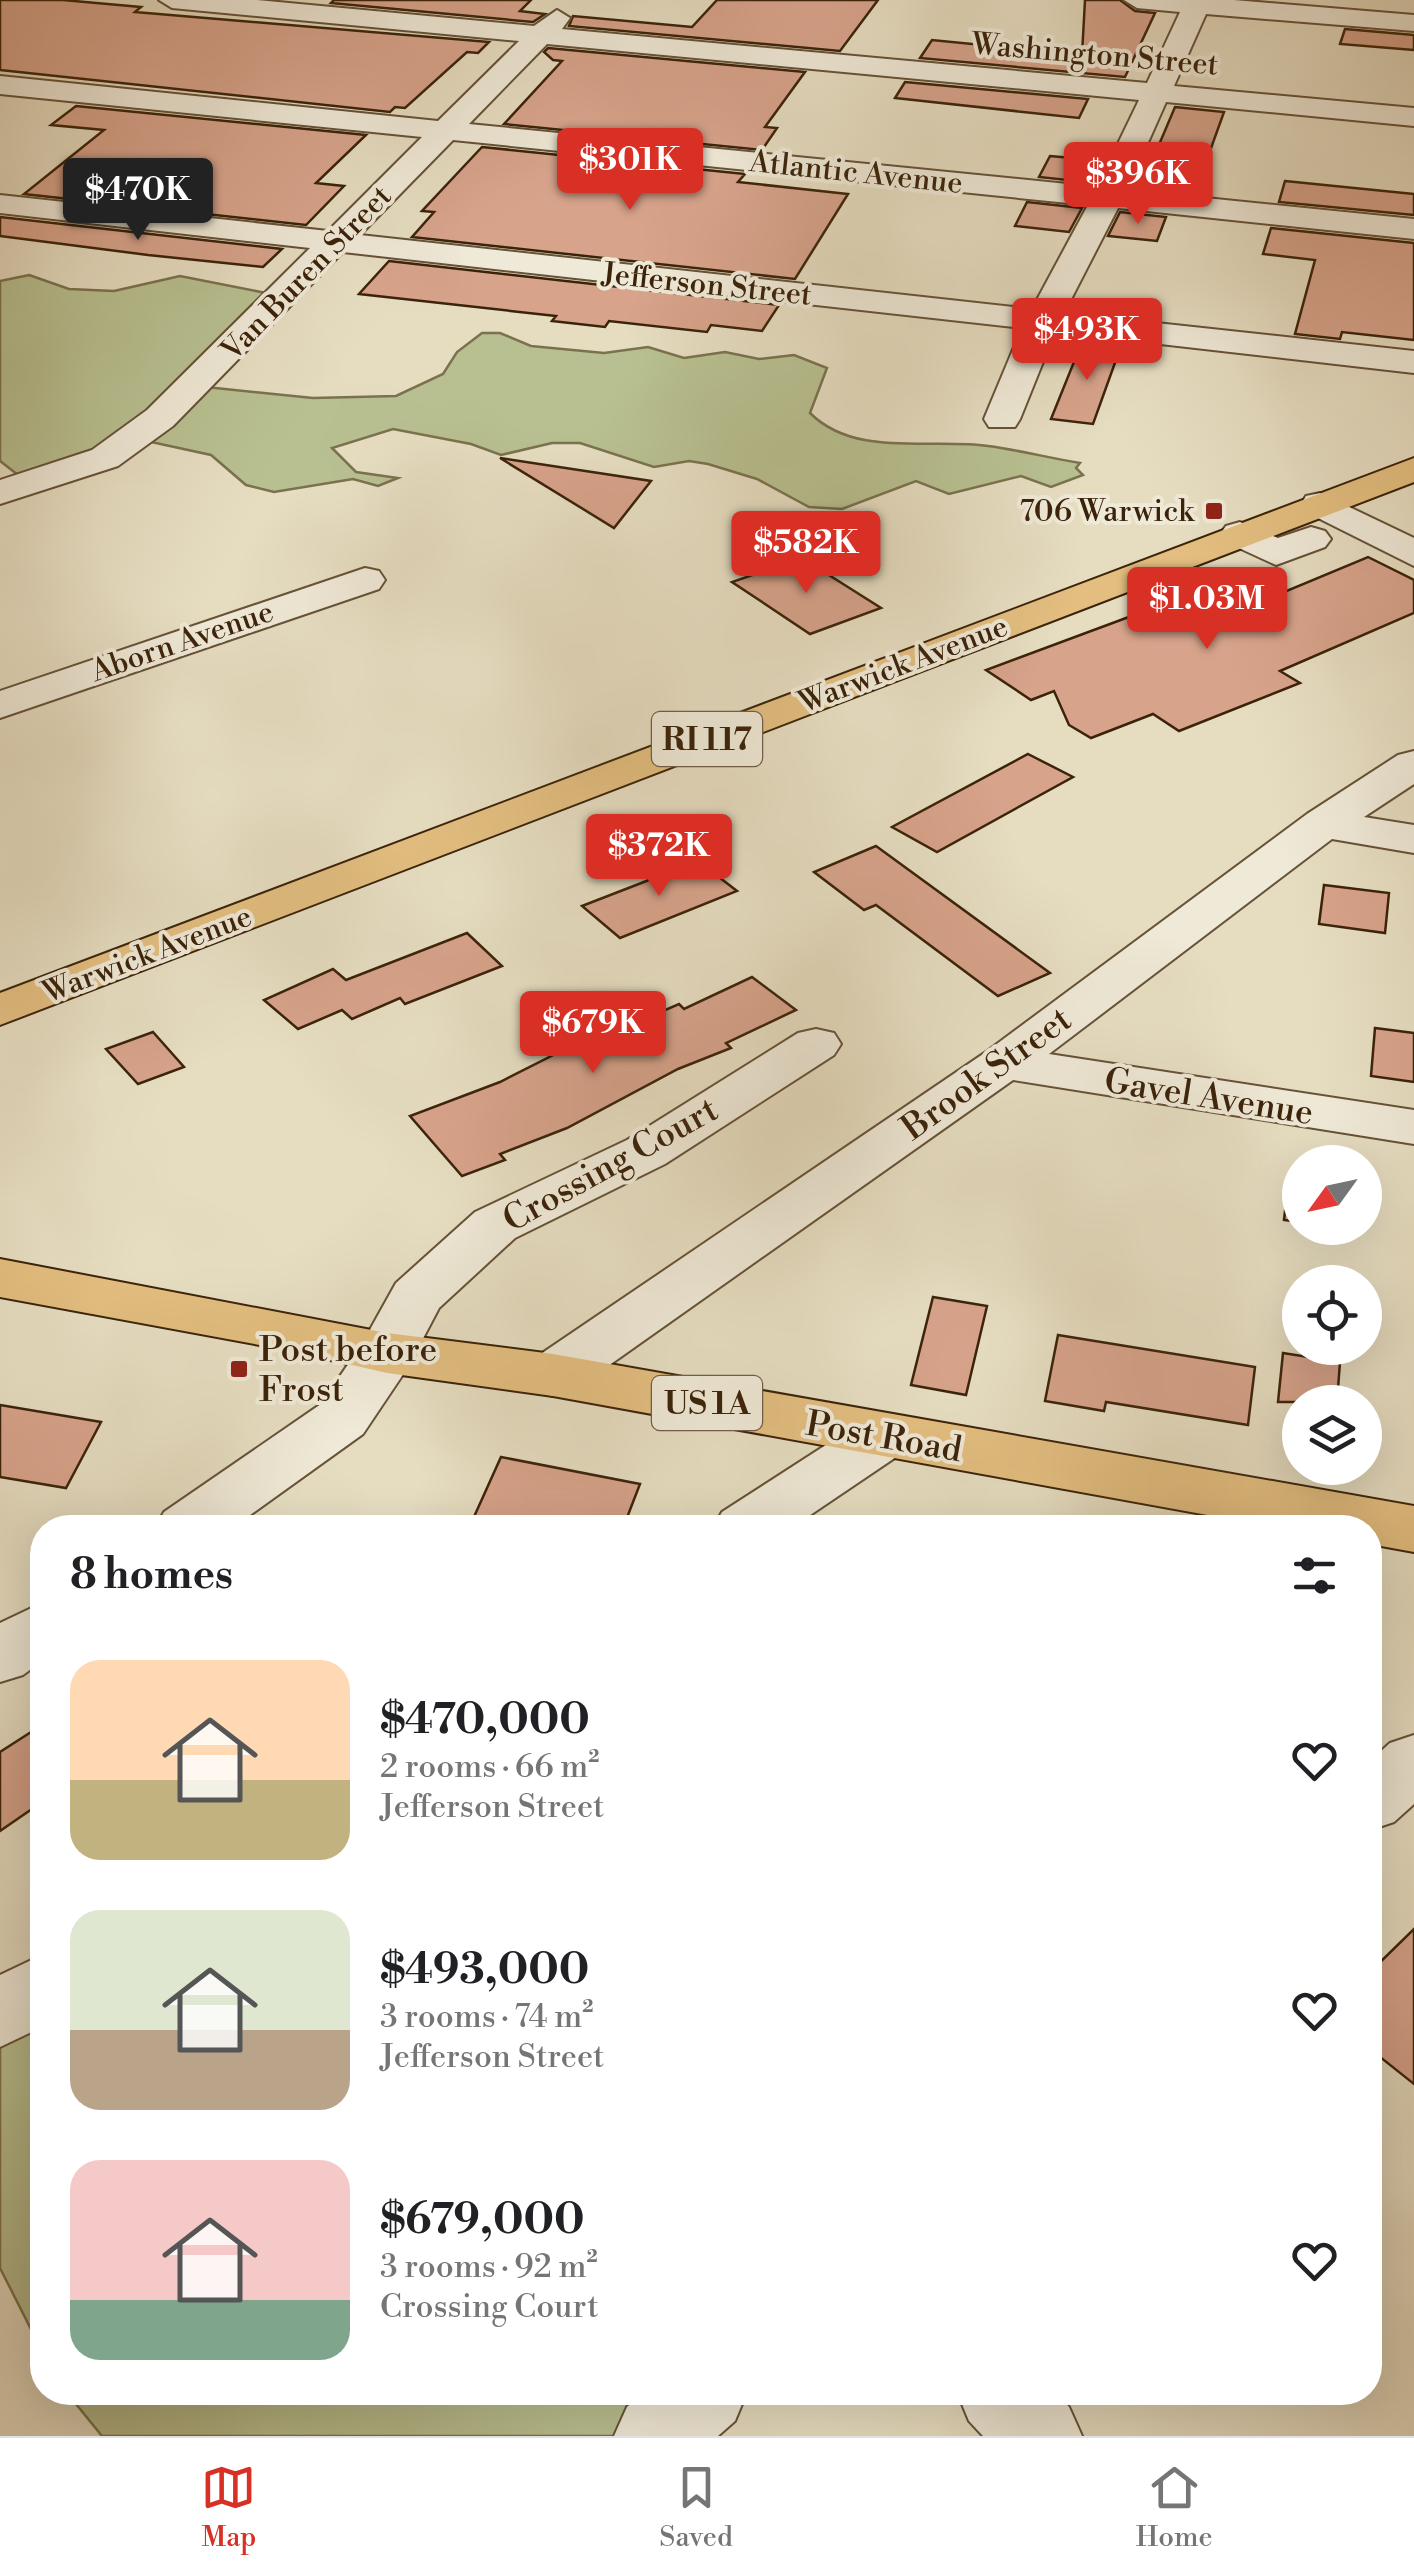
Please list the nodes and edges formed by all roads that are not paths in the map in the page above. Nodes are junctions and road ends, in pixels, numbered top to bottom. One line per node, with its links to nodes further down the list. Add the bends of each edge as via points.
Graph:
1 (172, 0): 6 (street, Washington Street)
2 (576, 0): 6 (street, Van Buren Street)
3 (1137, 0): 4 (street)
4 (1198, 3): 5 (street); 8 (street)
5 (1414, 23)
6 (539, 34): 8 (street, Washington Street); 10 (street, Van Buren Street)
7 (0, 84): 10 (street, Atlantic Avenue)
8 (1154, 92): 9 (street, Washington Street); 11 (street)
9 (1414, 117)
10 (447, 130): 11 (street, Atlantic Avenue); 14 (street, Van Buren Street)
11 (1108, 198): 13 (street, Atlantic Avenue); 15 (street)
12 (0, 204): 14 (street, Jefferson Street)
13 (1414, 229)
14 (334, 244): 15 (street, Jefferson Street); 19 (street, Van Buren Street, via 160,418 105,458)
15 (1042, 324): 16 (street, Jefferson Street); 17 (street)
16 (1414, 362)
17 (1002, 419)
18 (1414, 469): 20 (main road, Warwick Avenue / RI 117)
19 (0, 493)
20 (1274, 541): 21 (street); 27 (main road, Warwick Avenue / RI 117)
21 (1414, 554)
22 (366, 580): 23 (street, Aborn Avenue)
23 (0, 705)
24 (1414, 764): 25 (street, Brook Street)
25 (1324, 824): 26 (street); 29 (street, Brook Street)
26 (1414, 839)
27 (0, 1010)
28 (816, 1044): 32 (street, Crossing Court, via 646,1152 495,1225 416,1297)
29 (1004, 1063): 30 (street, Gavel Avenue); 33 (street, Brook Street)
30 (1414, 1127)
31 (0, 1278): 32 (main road, Post Road / US 1A)
32 (387, 1353): 33 (main road, Post Road / US 1A); 35 (street, Crossing Court, via 342,1419)
33 (552, 1374): 34 (main road, Post Road / US 1A)
34 (884, 1436): 36 (street); 37 (main road, Post Road / US 1A)
35 (205, 1515)
36 (764, 1515)
37 (1329, 1515)
38 (1382, 1524): 39 (main road, Post Road / US 1A)
39 (1414, 1530)
40 (30, 1636): 41 (street)
41 (0, 1657)
42 (1414, 1762): 43 (street)
43 (1382, 1791)
44 (30, 1995): 45 (street)
45 (0, 2015)
46 (691, 2405): 48 (street)
47 (1010, 2405): 49 (street)
48 (656, 2436)
49 (1040, 2436)

